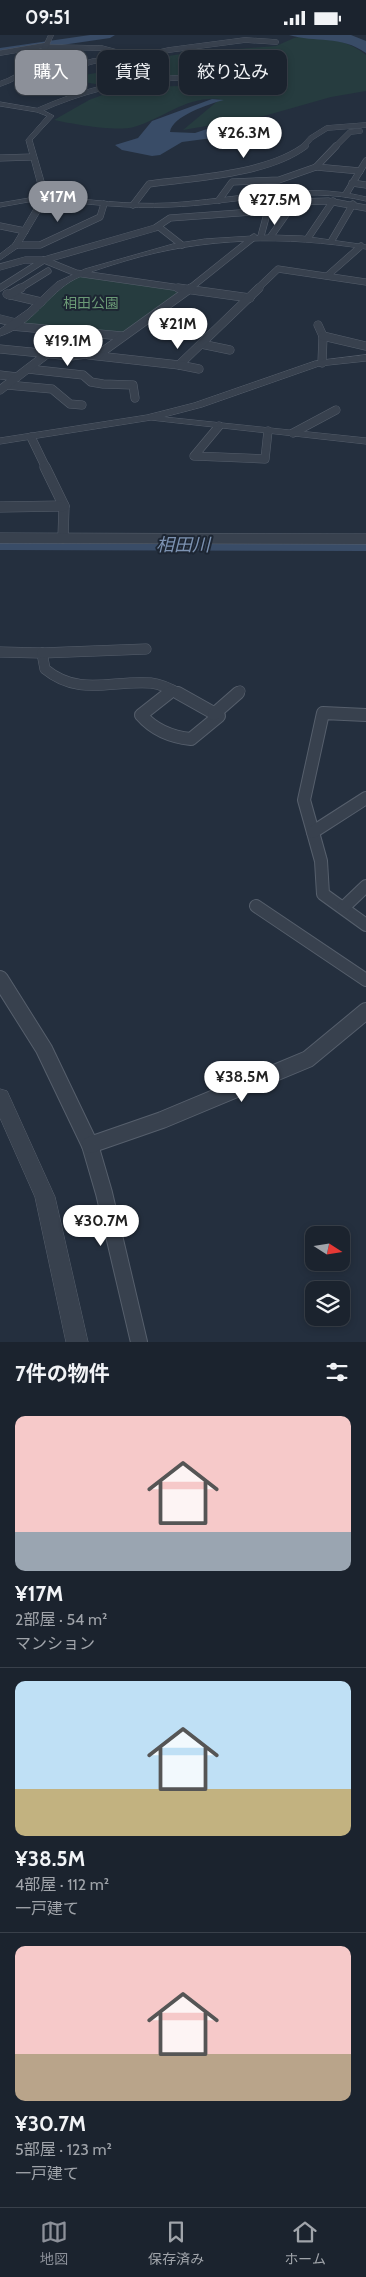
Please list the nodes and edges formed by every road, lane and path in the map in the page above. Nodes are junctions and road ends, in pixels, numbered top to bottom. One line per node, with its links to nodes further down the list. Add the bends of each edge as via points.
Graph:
1 (51, 35): 3 (street)
2 (276, 42): 6 (street, via 245,41)
3 (48, 45): 4 (street); 5 (street); 7 (street)
4 (45, 50)
5 (108, 50)
6 (168, 50)
7 (0, 53)
8 (179, 78): 12 (street, via 124,83 75,94)
9 (15, 80): 10 (street)
10 (0, 83)
11 (0, 104): 12 (street)
12 (39, 110): 15 (street, via 51,118 29,140)
13 (366, 125): 31 (street, via 327,129 311,137 308,144 291,157 279,162 149,184)
14 (366, 132): 18 (street, via 350,132)
15 (32, 157): 16 (street); 24 (street)
16 (0, 158)
17 (366, 161): 19 (street)
18 (316, 167): 19 (street); 26 (street, via 279,181 232,182)
19 (360, 171): 20 (street)
20 (352, 183): 21 (street); 22 (street)
21 (366, 185)
22 (346, 194): 23 (street, via 312,191); 25 (street)
23 (272, 195): 26 (street); 33 (street)
24 (45, 197): 28 (street); 30 (street); 36 (street)
25 (366, 199)
26 (219, 200): 31 (street)
27 (333, 201): 29 (street); 38 (street, via 295,202); 39 (street)
28 (104, 204): 31 (street); 41 (street, via 100,217 90,223 65,231 40,245)
29 (353, 204): 32 (street); 40 (street)
30 (0, 205)
31 (133, 205)
32 (366, 208)
33 (268, 211): 35 (street, via 170,218); 37 (street)
34 (0, 226): 36 (street)
35 (159, 227): 42 (street); 45 (street)
36 (24, 231): 41 (street)
37 (258, 237): 38 (street); 42 (street); 52 (street)
38 (271, 237): 39 (street)
39 (308, 238): 40 (street)
40 (332, 240): 43 (street)
41 (16, 245): 44 (street)
42 (182, 245): 48 (street)
43 (364, 245): 49 (street)
44 (0, 258)
45 (44, 260): 46 (street, via 25,260); 48 (street); 51 (street)
46 (0, 267)
47 (48, 271): 54 (street)
48 (82, 273): 52 (street); 56 (street, via 54,288)
49 (327, 276): 50 (street); 55 (street, via 278,269)
50 (366, 282)
51 (0, 288)
52 (189, 289): 55 (street); 61 (street)
53 (0, 293): 54 (street)
54 (10, 295): 56 (street)
55 (250, 298): 63 (street)
56 (41, 302): 58 (street)
57 (0, 319): 58 (street)
58 (14, 324): 60 (street); 61 (street)
59 (318, 325): 62 (street)
60 (0, 333)
61 (122, 336): 68 (street, via 106,350)
62 (323, 336): 64 (street); 70 (street)
63 (201, 344): 66 (street); 71 (street)
64 (366, 346)
65 (0, 349): 67 (street)
66 (230, 350)
67 (47, 354): 68 (street); 72 (street)
68 (89, 355): 71 (street)
69 (366, 358): 70 (street)
70 (322, 363): 80 (street, via 198,405)
71 (178, 365): 73 (street)
72 (28, 369): 75 (street); 77 (street, via 83,375 102,384 133,385)
73 (199, 369)
74 (0, 375): 75 (street)
75 (17, 377): 76 (street)
76 (3, 387): 78 (street, via 52,389 70,404)
77 (135, 398)
78 (82, 405)
79 (336, 411): 83 (street)
80 (147, 418): 81 (street); 84 (street)
81 (220, 426): 82 (street); 82 (street, via 194,456 265,459)
82 (268, 431): 83 (street)
83 (293, 433): 86 (street)
84 (31, 437): 85 (street); 87 (street)
85 (0, 441)
86 (366, 441)
87 (64, 506): 88 (street); 90 (street)
88 (0, 507)
89 (0, 538): 90 (street)
90 (63, 538): 91 (street)
91 (366, 539)
92 (146, 649): 94 (street)
93 (0, 652): 94 (street)
94 (42, 653): 95 (street, via 45,669 62,681 100,686 154,683)
95 (172, 691): 97 (street); 97 (street, via 141,715 150,727 182,739 191,739 219,716)
96 (240, 691): 97 (street)
97 (214, 713)
98 (366, 715): 100 (street, via 322,713 304,800)
99 (366, 797): 100 (street)
100 (313, 832): 103 (street, via 321,861 323,894)
101 (366, 886): 103 (street)
102 (256, 906): 106 (street)
103 (343, 908): 104 (street)
104 (366, 925)
105 (0, 979): 109 (street, via 44,1049)
106 (366, 979)
107 (366, 1011): 109 (street, via 308,1059 162,1120)
108 (0, 1097): 110 (street, via 45,1197)
109 (90, 1145): 111 (street)
110 (77, 1342)
111 (139, 1342)

